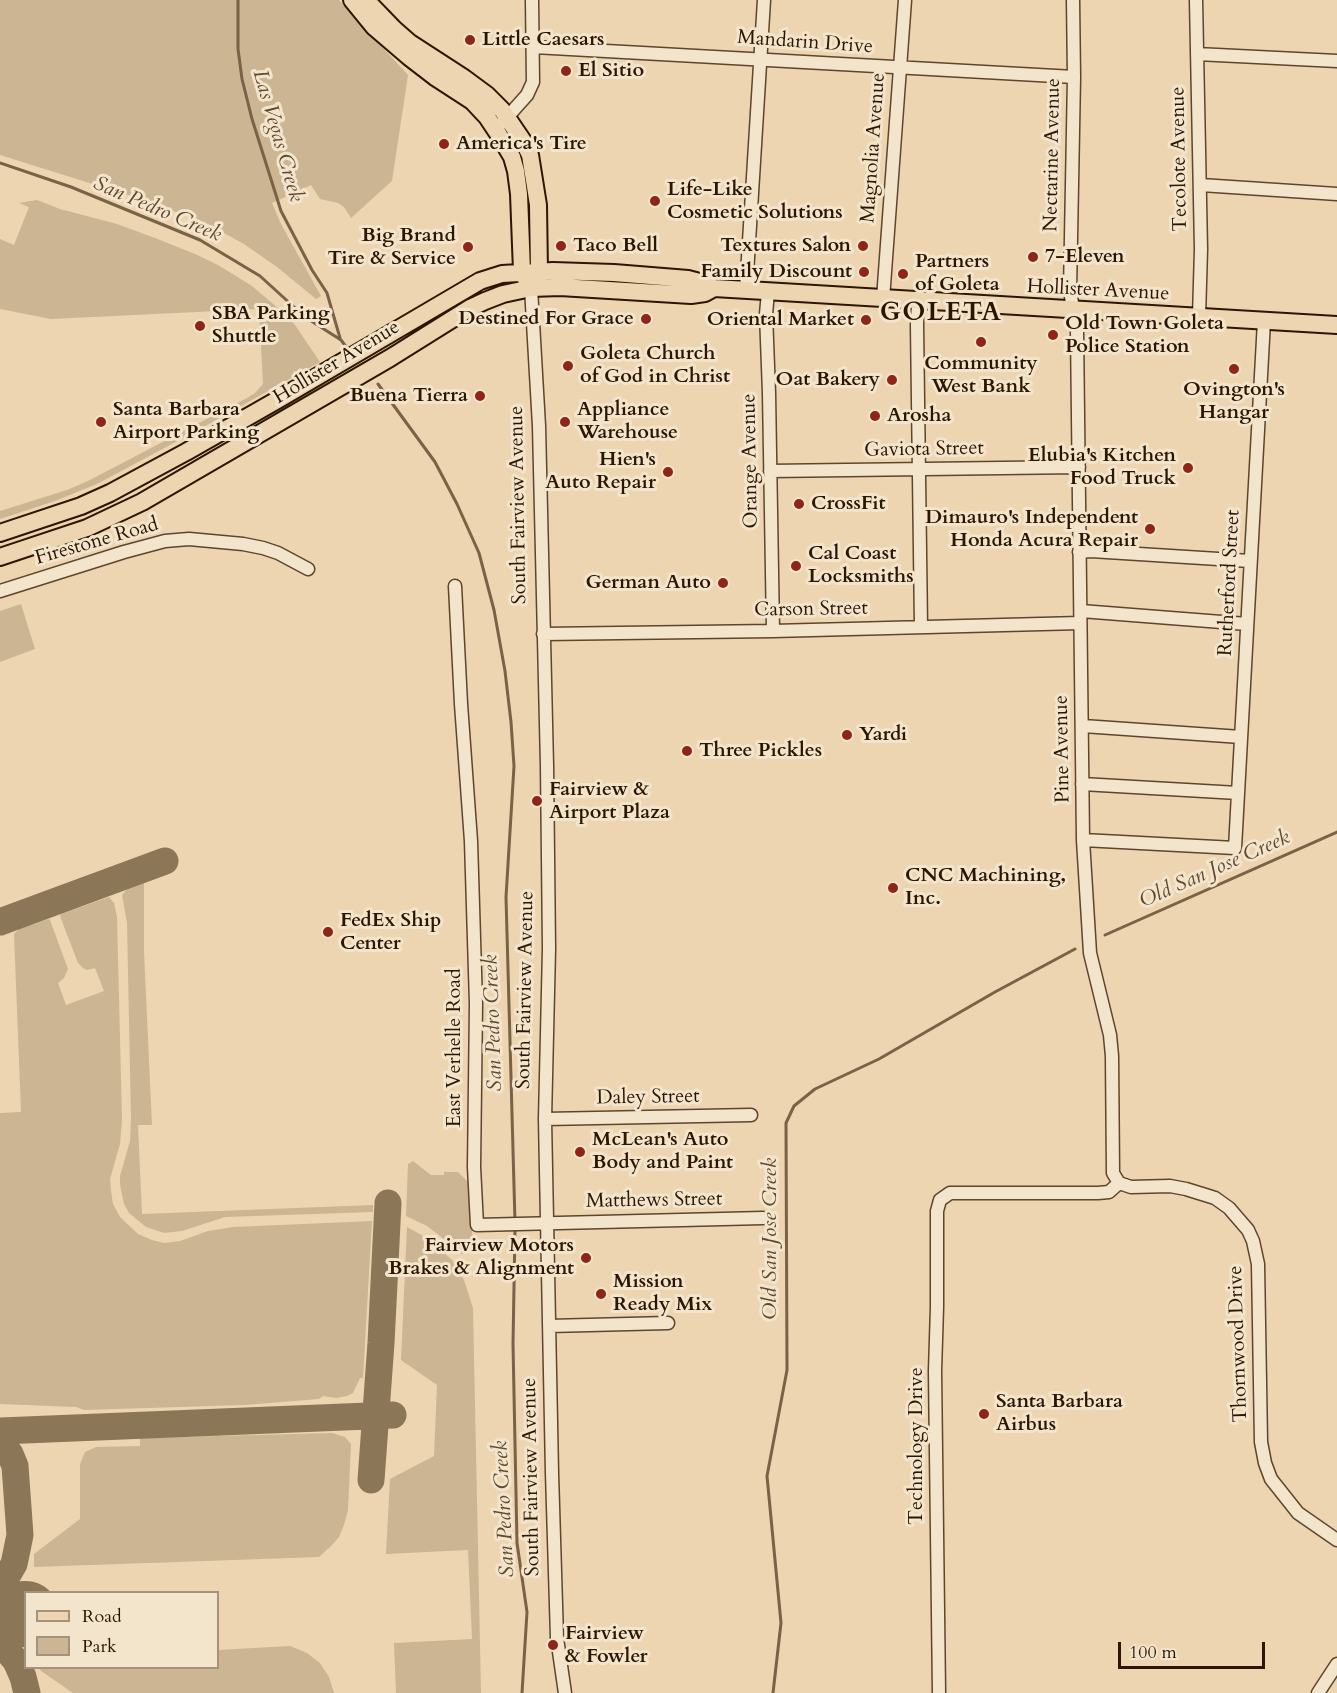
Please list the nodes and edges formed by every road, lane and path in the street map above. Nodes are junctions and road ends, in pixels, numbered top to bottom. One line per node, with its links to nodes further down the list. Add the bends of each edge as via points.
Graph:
1 (352, 0): 14 (main road, South Fairview Avenue, via 393,44 472,101 487,117)
2 (366, 0): 14 (main road, South Fairview Avenue, via 402,36 494,102)
3 (532, 0): 8 (street)
4 (764, 0): 10 (street)
5 (905, 0): 12 (street, Magnolia Avenue)
6 (1073, 0): 13 (street, Nectarine Avenue)
7 (1196, 0): 9 (street, Tecolote Avenue)
8 (534, 47): 10 (street, Mandarin Drive); 14 (street, via 533,82 527,95)
9 (1197, 54): 11 (street); 15 (street, Tecolote Avenue)
10 (760, 60): 12 (street, Mandarin Drive); 21 (street)
11 (1337, 61)
12 (899, 68): 13 (street, Mandarin Drive); 23 (street, Magnolia Avenue)
13 (1074, 77): 25 (street, Nectarine Avenue, via 1070,291)
14 (501, 123): 17 (main road, South Fairview Avenue, via 516,171); 18 (main road, South Fairview Avenue, via 523,141 530,155 538,205)
15 (1201, 184): 16 (street); 26 (street, Tecolote Avenue)
16 (1337, 194)
17 (522, 271): 18 (main road, Hollister Avenue); 19 (main road, South Fairview Avenue); 32 (main road, Hollister Avenue, via 489,277 110,493)
18 (539, 271): 19 (main road, South Fairview Avenue); 20 (main road, Hollister Avenue, via 688,279)
19 (531, 288): 20 (main road, Hollister Avenue, via 691,295); 34 (main road, Hollister Avenue, via 499,295 470,308 142,502 87,528); 43 (street, South Fairview Avenue, via 539,419)
20 (714, 288): 21 (main road, Hollister Avenue)
21 (746, 290): 22 (main road, Hollister Avenue)
22 (768, 292): 23 (main road, Hollister Avenue); 31 (street, Orange Avenue)
23 (883, 299): 24 (main road, Hollister Avenue)
24 (918, 301): 25 (main road, Hollister Avenue); 30 (street)
25 (1074, 310): 26 (main road, Hollister Avenue); 29 (street, Pine Avenue)
26 (1199, 317): 27 (main road, Hollister Avenue)
27 (1264, 321): 28 (main road, Hollister Avenue); 35 (street, Rutherford Street)
28 (1337, 325)
29 (1079, 467): 30 (street, Gaviota Street); 33 (street, Pine Avenue)
30 (919, 470): 31 (street, Gaviota Street); 41 (street)
31 (770, 471): 42 (street, Orange Avenue)
32 (0, 533)
33 (1079, 552): 35 (street); 39 (street, Pine Avenue)
34 (0, 557)
35 (1250, 561): 40 (street, Rutherford Street)
36 (308, 569): 38 (street, Firestone Road, via 263,548 189,539 124,552)
37 (455, 586): 54 (street, East Verhelle Road, via 471,841 477,1225)
38 (0, 591)
39 (1080, 617): 40 (street, Carson Street); 41 (street, Carson Street); 44 (street, Pine Avenue)
40 (1247, 624): 45 (street, Rutherford Street)
41 (921, 627): 42 (street, Carson Street)
42 (773, 631): 43 (street, Carson Street)
43 (543, 634): 50 (street, South Fairview Avenue, via 549,875)
44 (1083, 726): 45 (street); 46 (street, Pine Avenue)
45 (1241, 737): 47 (street, Rutherford Street)
46 (1082, 784): 47 (street); 48 (street, Pine Avenue)
47 (1238, 793): 48 (street, Rutherford Street, via 1235,848)
48 (1083, 840): 51 (street, Pine Avenue, via 1090,953 1113,1056 1113,1173)
49 (751, 1115): 50 (street, Daley Street)
50 (545, 1119): 54 (street, South Fairview Avenue)
51 (1119, 1183): 52 (street, Thornwood Drive, via 1109,1192 959,1192); 57 (street, Thornwood Drive, via 1201,1192 1228,1208 1248,1230 1260,1280 1265,1462 1271,1479 1298,1513)
52 (940, 1200): 60 (street, Technology Drive, via 935,1371)
53 (763, 1218): 54 (street, Matthews Street)
54 (547, 1223): 56 (street, South Fairview Avenue)
55 (668, 1323): 56 (street)
56 (549, 1326): 59 (street, South Fairview Avenue, via 556,1631)
57 (1337, 1540)
58 (1337, 1664): 61 (street)
59 (565, 1693)
60 (939, 1693)
61 (1318, 1693)

